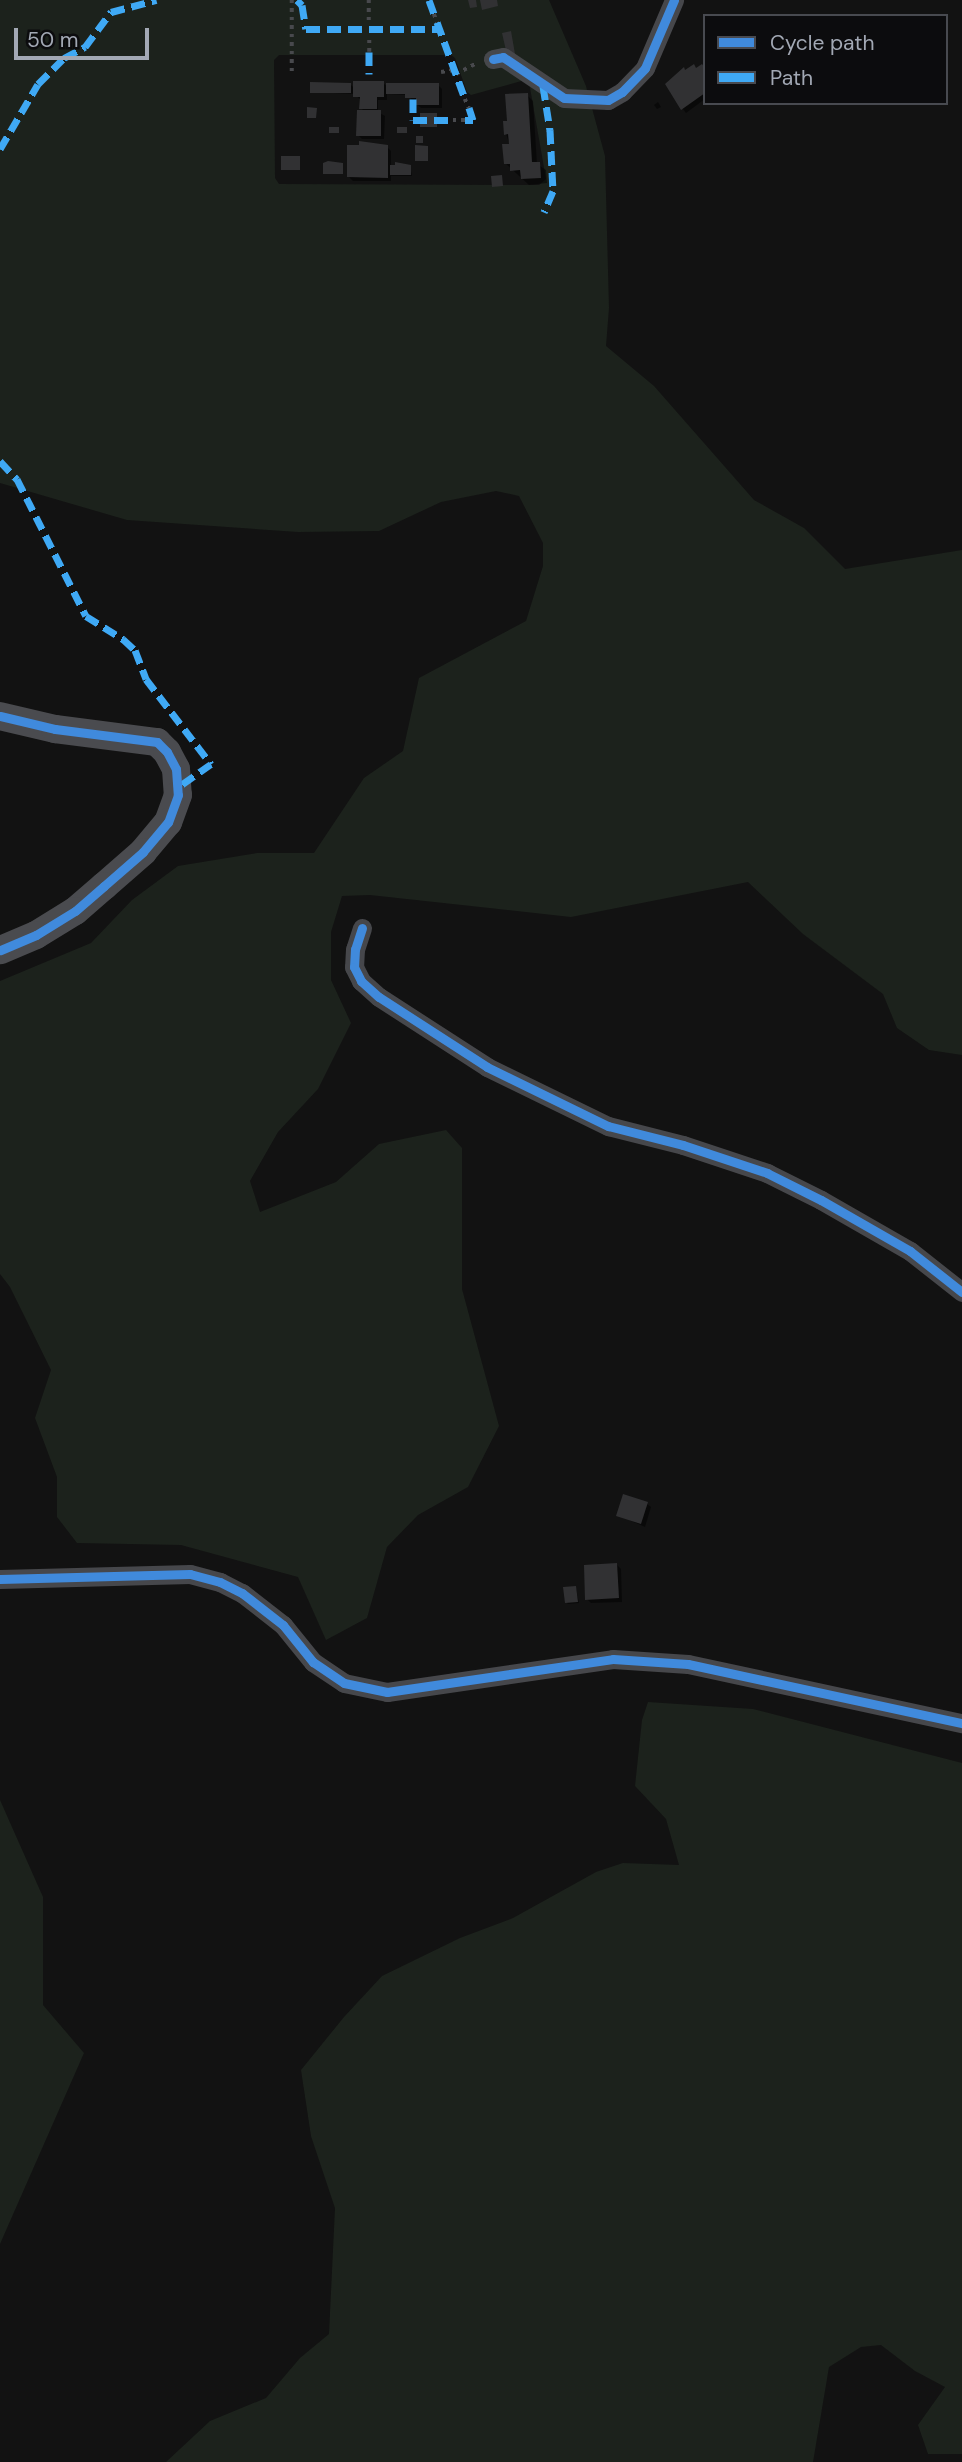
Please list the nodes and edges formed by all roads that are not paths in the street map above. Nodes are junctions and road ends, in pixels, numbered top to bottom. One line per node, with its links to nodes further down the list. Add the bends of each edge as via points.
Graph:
1 (674, 0): 2 (street, via 645,68 608,100 564,97 503,57)
2 (493, 59)
3 (0, 716): 5 (street, via 55,729 157,742 176,769 178,794 168,822 143,852 75,911)
4 (362, 928): 6 (street, via 354,967 360,981 488,1067 608,1126 767,1173 910,1251)
5 (0, 950)
6 (962, 1292)
7 (0, 1579): 8 (street, via 190,1573 242,1593 283,1625 313,1662 344,1683 387,1692 613,1659 688,1664)
8 (962, 1723)

